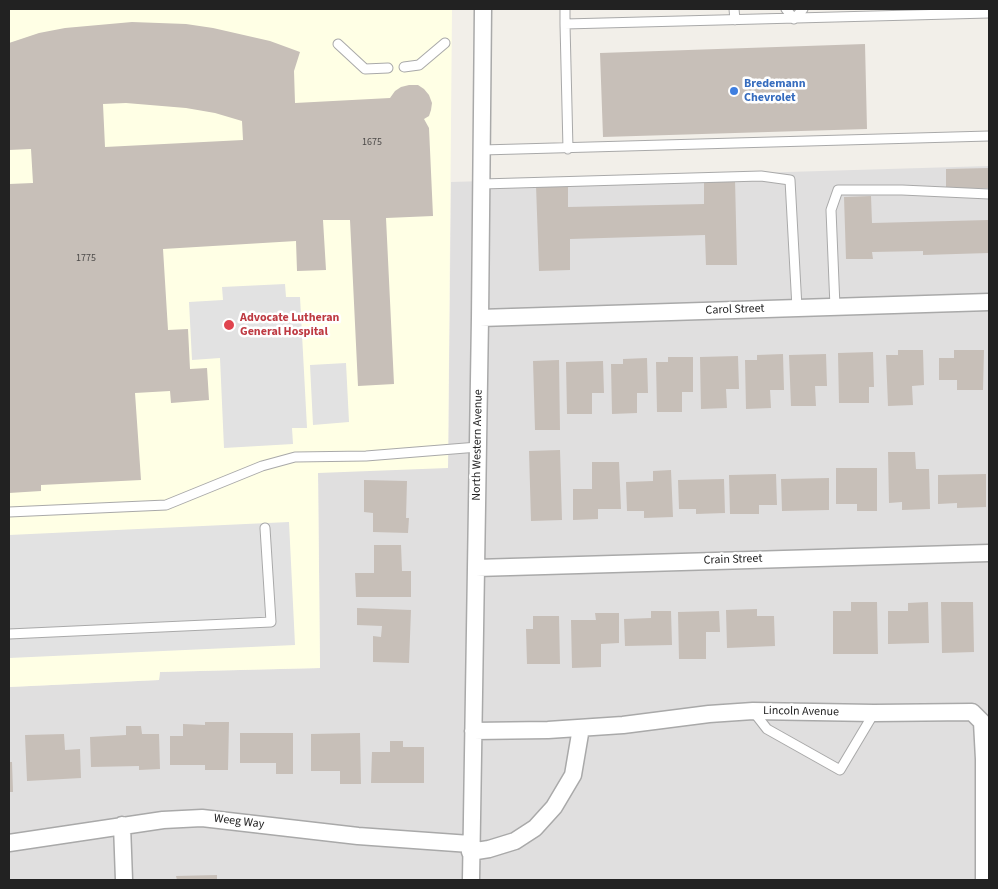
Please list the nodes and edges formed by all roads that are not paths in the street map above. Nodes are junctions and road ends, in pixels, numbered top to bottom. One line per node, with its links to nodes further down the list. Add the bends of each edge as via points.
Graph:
1 (483, 9): 16 (street, North Western Avenue)
2 (565, 9): 9 (lane)
3 (734, 9): 8 (lane)
4 (786, 9): 7 (lane)
5 (803, 9): 7 (lane)
6 (989, 13): 7 (lane)
7 (794, 19): 8 (lane)
8 (735, 20): 9 (lane)
9 (565, 24): 15 (lane)
10 (445, 43): 12 (lane, via 418,65)
11 (338, 44): 13 (lane, via 365,69)
12 (404, 67)
13 (388, 68)
14 (989, 136): 15 (lane)
15 (568, 149): 16 (lane)
16 (482, 150): 17 (street, North Western Avenue)
17 (482, 184): 21 (lane, via 760,176 790,180); 22 (street, North Western Avenue)
18 (989, 194): 20 (lane, via 838,190 831,210)
19 (989, 302): 20 (street, Carol Street)
20 (835, 307): 21 (street, Carol Street)
21 (797, 308): 22 (street, Carol Street)
22 (480, 318): 23 (street, North Western Avenue)
23 (478, 447): 24 (lane, via 366,456 295,457 262,466 166,505); 27 (street, North Western Avenue)
24 (9, 512)
25 (266, 528): 28 (lane, via 270,622)
26 (989, 553): 27 (street, Crain Street)
27 (476, 568): 32 (street, North Western Avenue)
28 (9, 634)
29 (753, 711): 30 (street, Lincoln Avenue); 30 (lane, via 767,729 840,770); 31 (street, Lincoln Avenue)
30 (874, 713): 33 (street, Lincoln Avenue, via 972,712 982,722)
31 (581, 728): 32 (street, Lincoln Avenue); 36 (street, via 573,775 554,807 535,828 515,841 489,849)
32 (473, 731): 36 (street, North Western Avenue)
33 (987, 758): 39 (street, Lincoln Avenue)
34 (122, 825): 35 (street, Weeg Way); 36 (street, Weeg Way, via 202,818); 37 (street)
35 (9, 843)
36 (470, 848): 38 (street, North Western Avenue)
37 (124, 880)
38 (471, 880)
39 (984, 880)

